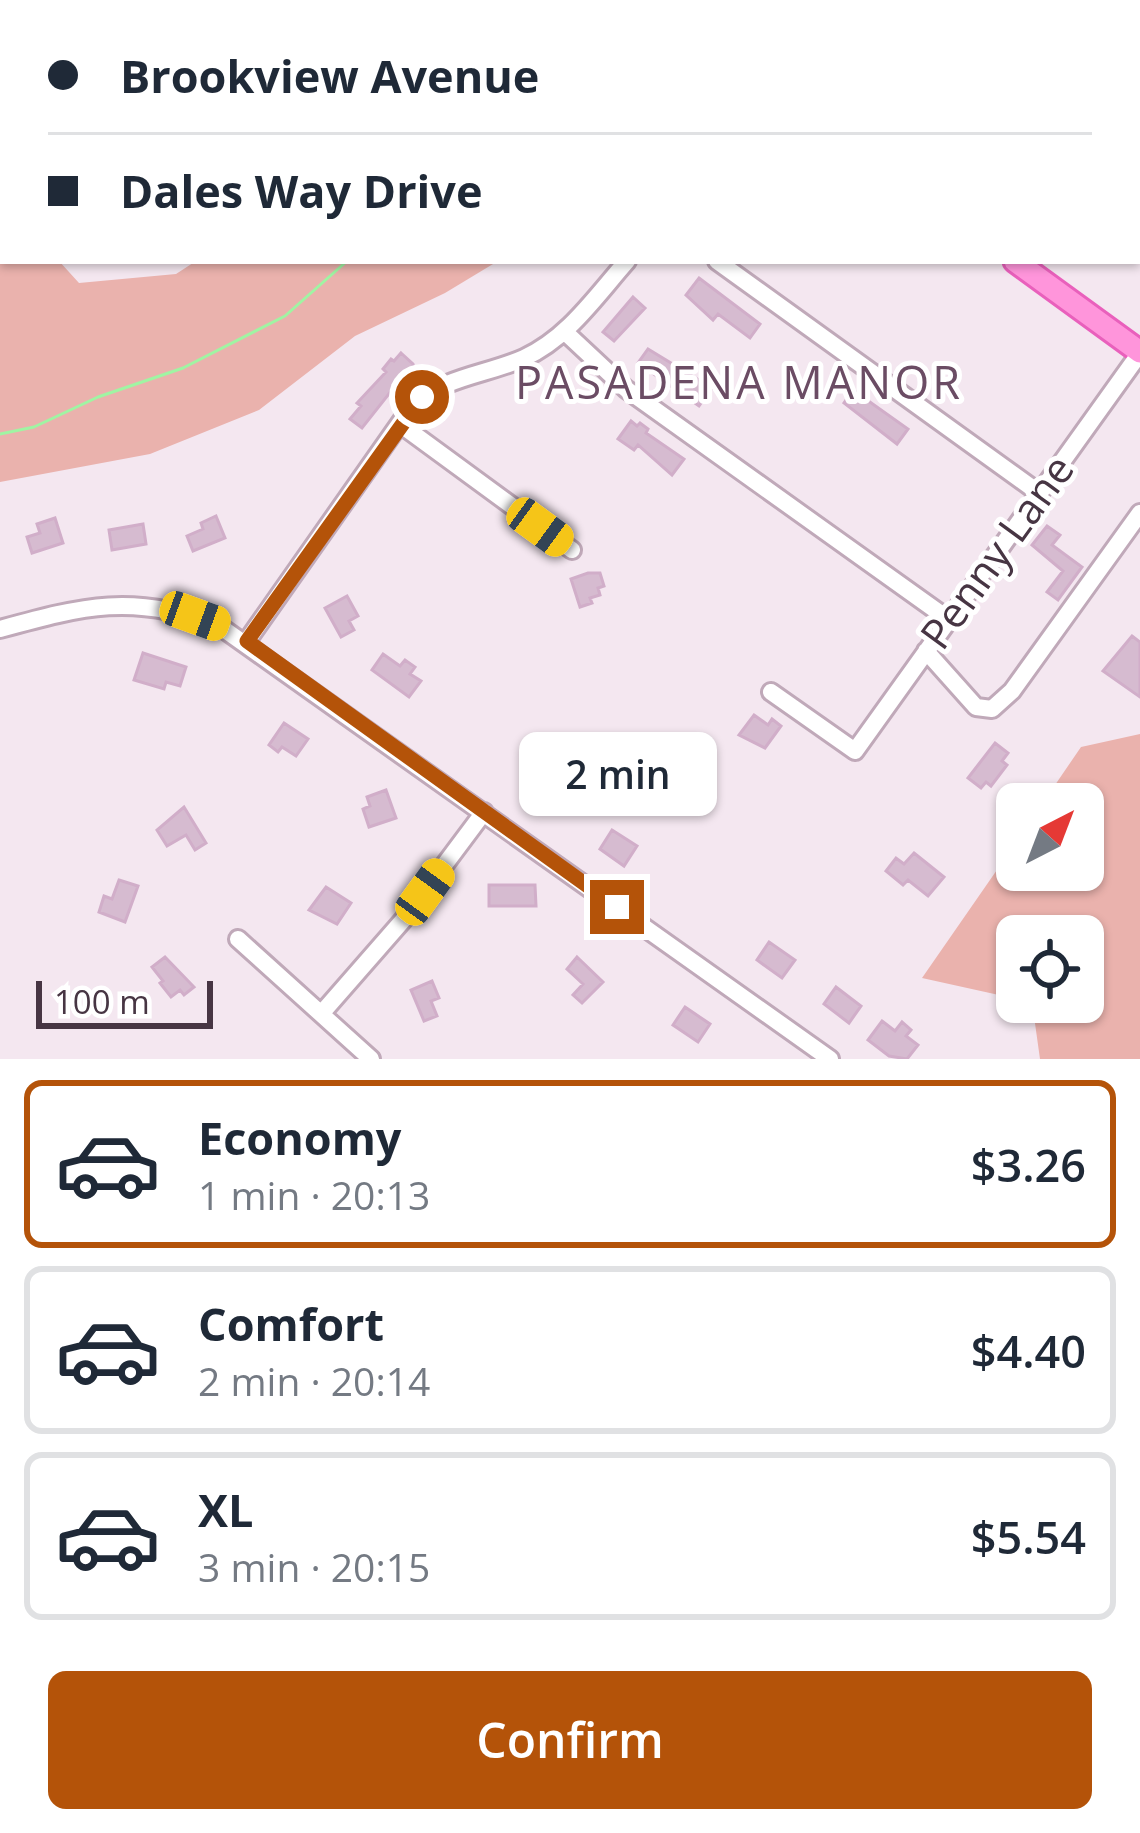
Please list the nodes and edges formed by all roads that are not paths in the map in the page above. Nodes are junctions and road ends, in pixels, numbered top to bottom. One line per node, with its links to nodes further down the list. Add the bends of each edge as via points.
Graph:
1 (624, 264): 4 (street)
2 (721, 264): 7 (street)
3 (1040, 268): 5 (main road)
4 (565, 332): 6 (street, via 521,359 433,390); 10 (street, via 626,389)
5 (1140, 352): 7 (street, Penny Lane)
6 (400, 424): 9 (street); 12 (street)
7 (1039, 494): 10 (street, Penny Lane)
8 (1140, 513): 13 (street, via 992,709 976,707)
9 (572, 550)
10 (948, 620): 13 (street, Penny Lane)
11 (0, 629): 12 (street, via 130,603 173,608)
12 (247, 641): 15 (street)
13 (926, 650): 14 (street, Penny Lane, via 855,751)
14 (771, 692)
15 (484, 812): 17 (street); 19 (street)
16 (238, 939): 17 (street)
17 (321, 1014): 18 (street)
18 (370, 1059)
19 (830, 1059)

